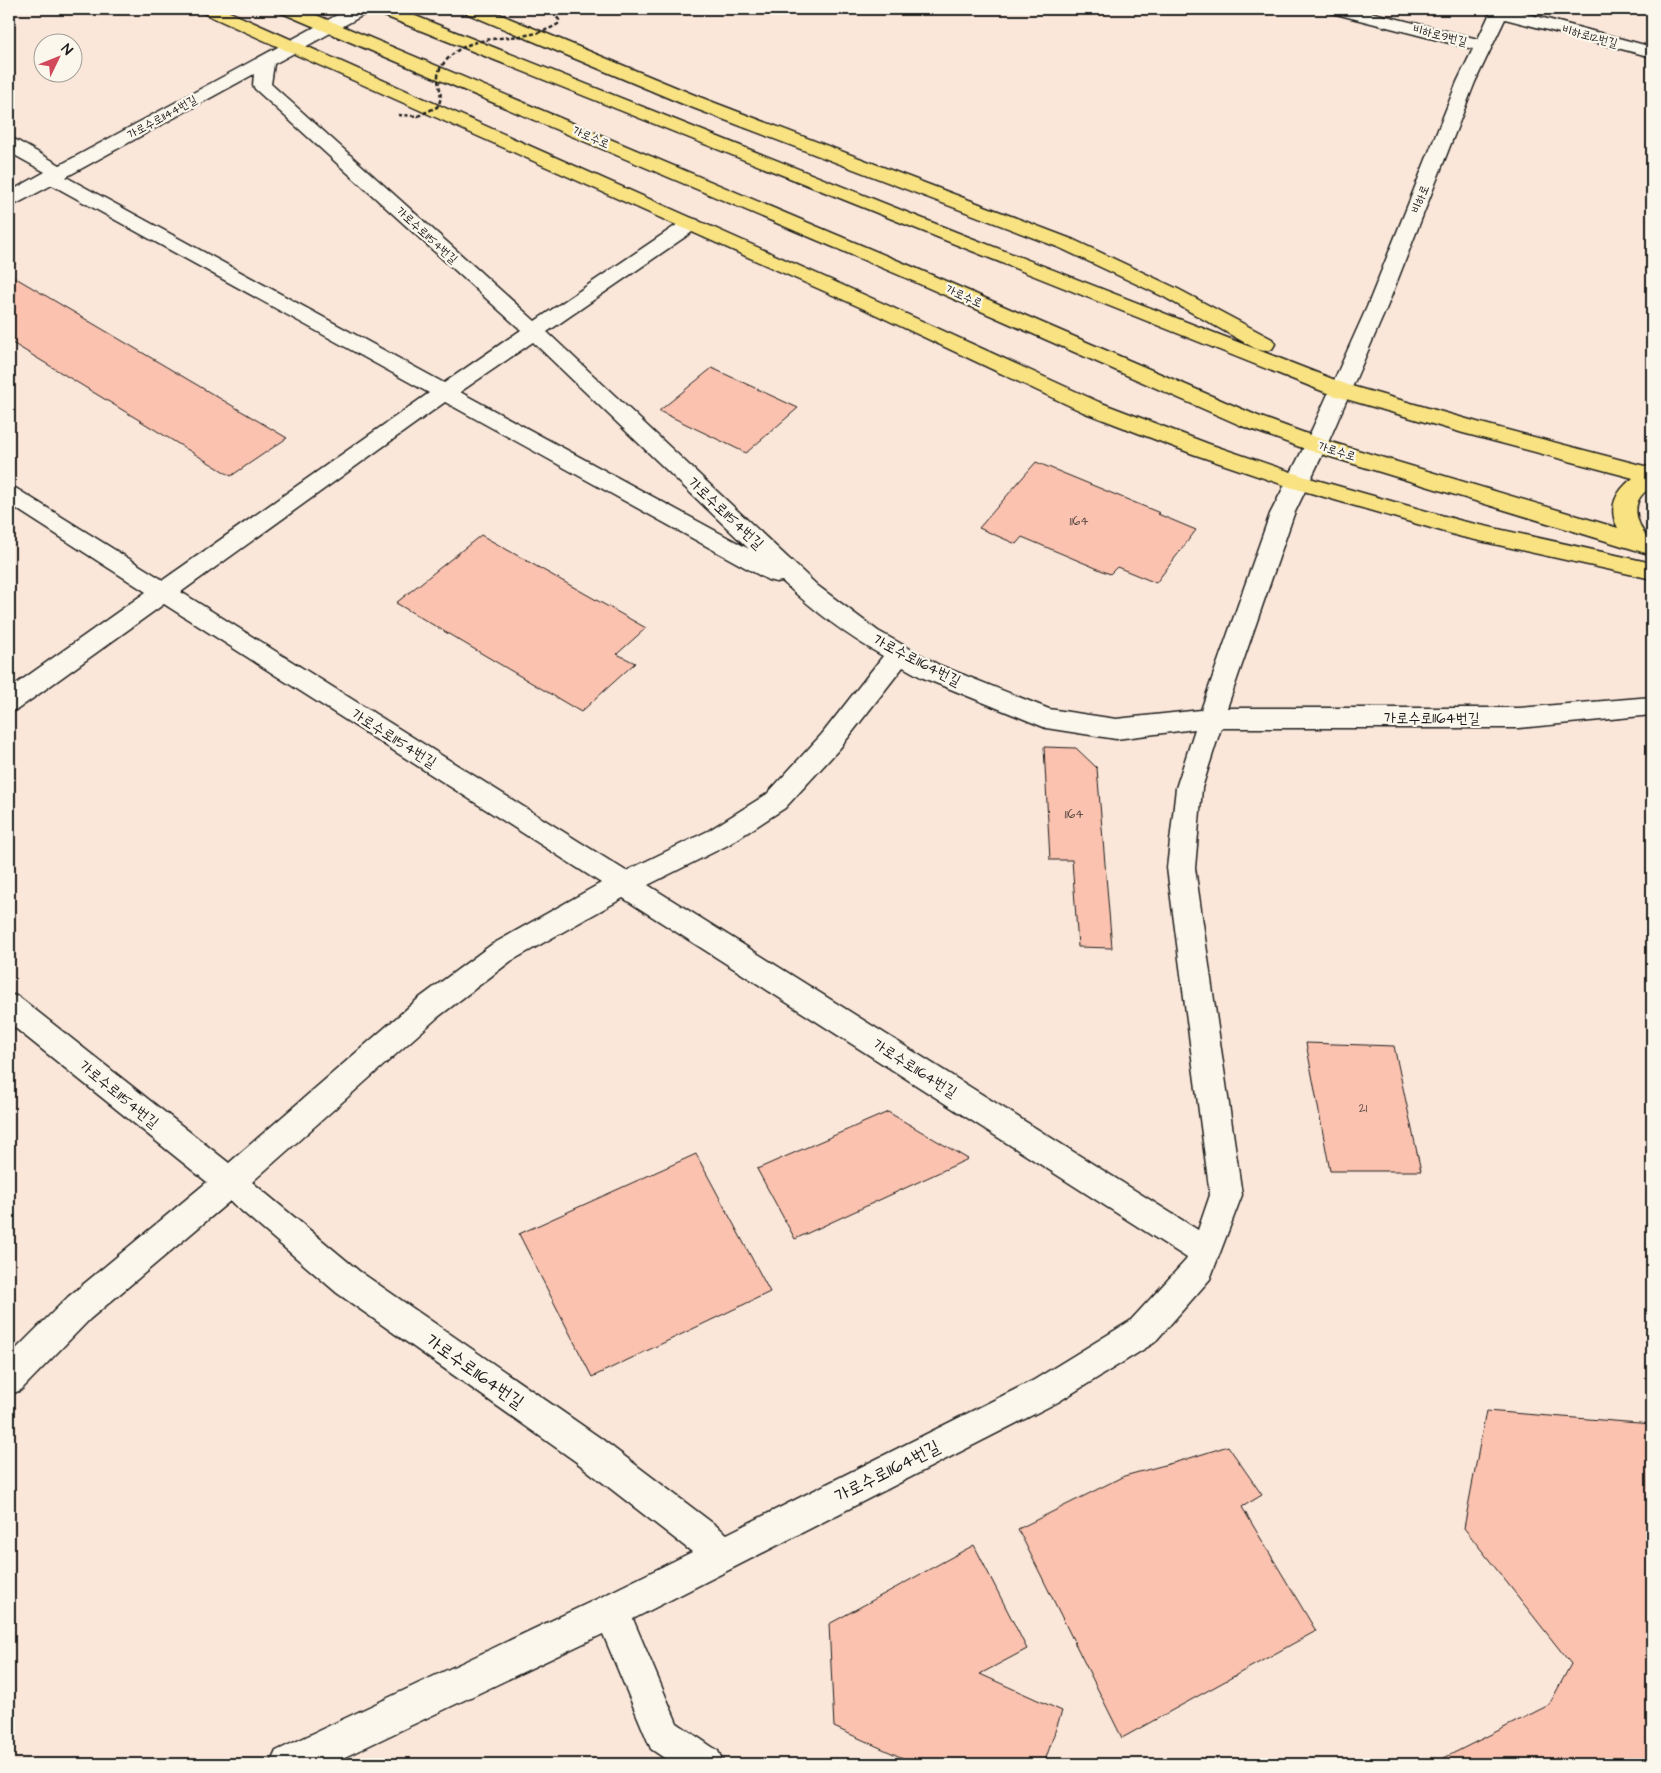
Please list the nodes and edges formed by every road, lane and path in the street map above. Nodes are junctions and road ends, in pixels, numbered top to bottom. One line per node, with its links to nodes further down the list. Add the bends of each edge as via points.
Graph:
1 (209, 9): 10 (main road)
2 (288, 9): 9 (main road, 가로수로)
3 (361, 9): 9 (street, 가로수로1144번길)
4 (383, 9): 20 (main road)
5 (472, 9): 20 (main road, via 690,100 1067,244 1171,293)
6 (1338, 9): 11 (street, 비하로9번길)
7 (1500, 11): 11 (street, 비하로); 12 (street, 비하로12번길)
8 (556, 16): 14 (path, bridge, via 558,24 543,34 478,40 463,47 438,71 442,98 439,104 414,117)
9 (329, 26): 10 (street, 가로수로1144번길); 22 (main road, 가로수로, via 1232,413)
10 (292, 46): 13 (street, 가로수로1144번길); 18 (main road)
11 (1483, 46): 20 (street, 비하로)
12 (1652, 52)
13 (265, 61): 16 (street, 가로수로1144번길); 19 (street, 가로수로1154번길, via 262,85)
14 (398, 115)
15 (9, 144): 16 (street)
16 (55, 175): 17 (street, 가로수로1144번길); 21 (street)
17 (9, 200)
18 (691, 224): 19 (street); 24 (main road, via 1091,407)
19 (534, 331): 21 (street); 29 (street, 가로수로1154번길)
20 (1340, 390): 22 (street, 가로수로1164번길); 23 (main road)
21 (445, 392): 28 (street); 29 (street)
22 (1316, 445): 24 (street, 가로수로1164번길); 26 (main road, 가로수로)
23 (1652, 477): 26 (main road, via 1626,496 1622,511 1628,529)
24 (1298, 482): 27 (main road, via 1462,530); 33 (street, 가로수로1164번길, via 1282,514)
25 (9, 494): 28 (street, 가로수로1154번길)
26 (1646, 546)
27 (1652, 571)
28 (163, 592): 31 (street); 34 (street, 가로수로1154번길)
29 (809, 592): 30 (street, 가로수로1164번길, via 869,637)
30 (899, 654): 33 (street, 가로수로1164번길, via 1046,718 1116,729); 34 (street, via 831,741 776,802 718,838)
31 (9, 702)
32 (1652, 706): 33 (street, 가로수로1164번길, via 1519,718)
33 (1211, 718): 37 (street, 가로수로1164번길, via 1189,788 1181,868 1226,1195)
34 (624, 884): 36 (street, via 501,953 428,1008); 37 (street, 가로수로1164번길)
35 (9, 1006): 36 (street, 가로수로1154번길)
36 (230, 1182): 38 (street, via 78,1308); 39 (street, 가로수로1164번길, via 348,1282 587,1449)
37 (1205, 1252): 39 (street, 가로수로1164번길, via 1199,1268 1142,1332 1046,1391)
38 (9, 1379)
39 (724, 1554): 40 (street, 가로수로1164번길)
40 (612, 1611): 41 (street, 가로수로1164번길); 42 (street, via 664,1736)
41 (289, 1764)
42 (704, 1764)

